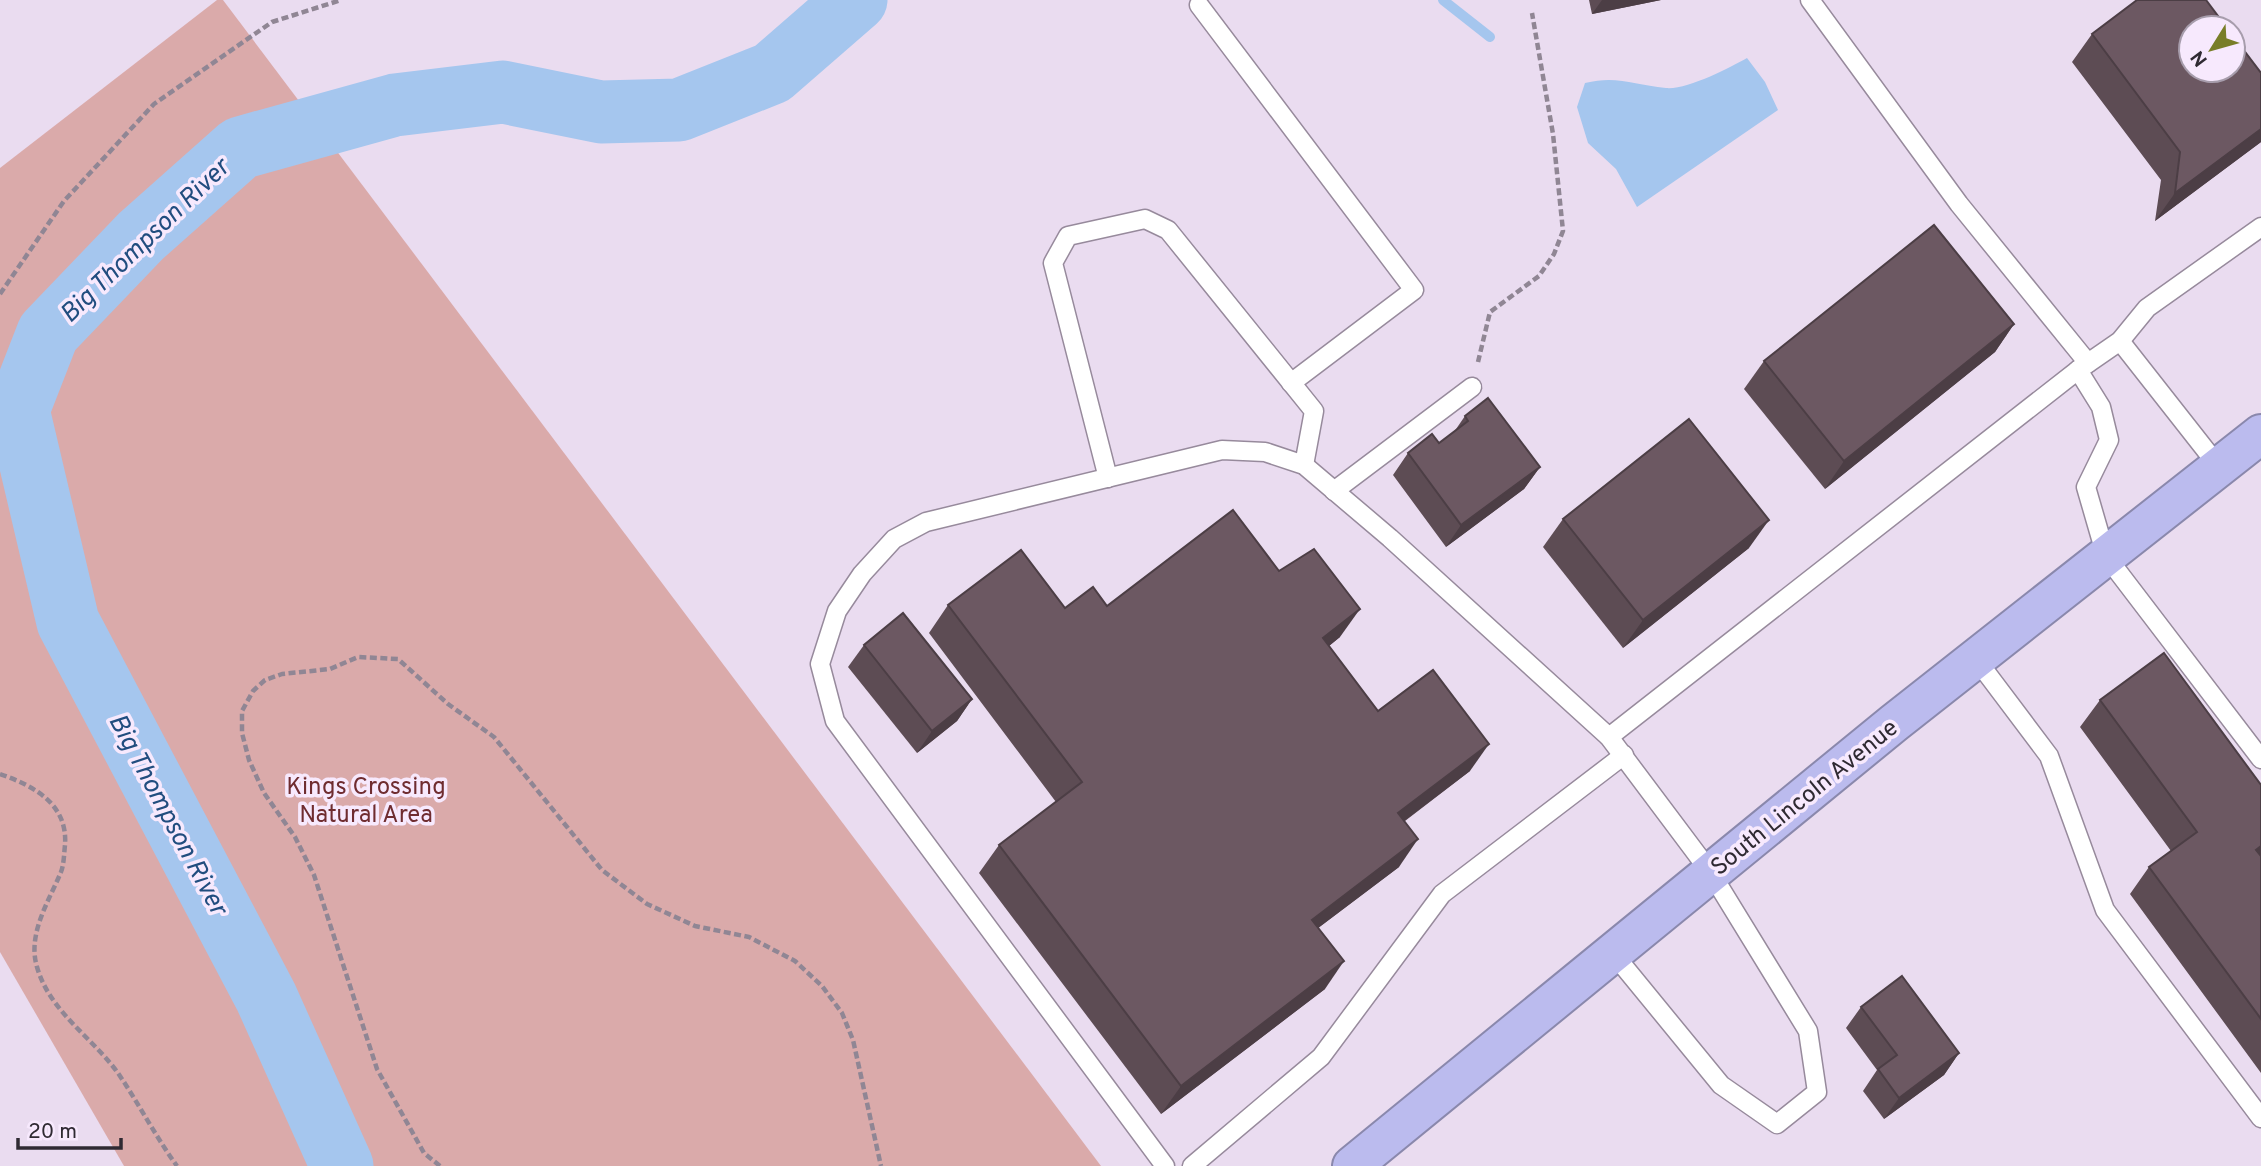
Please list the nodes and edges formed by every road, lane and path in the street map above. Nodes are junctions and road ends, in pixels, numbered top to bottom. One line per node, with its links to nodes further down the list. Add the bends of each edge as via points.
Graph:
1 (341, 0): 6 (path, via 272,22 154,104 64,201)
2 (1810, 0): 8 (lane)
3 (1199, 5): 9 (lane, via 1414,290)
4 (1532, 13): 10 (path, via 1553,134 1563,231 1539,276 1490,312)
5 (2261, 227): 7 (lane, via 2147,308)
6 (0, 294)
7 (2120, 341): 8 (lane); 13 (lane)
8 (2083, 366): 16 (lane, via 2109,440 2086,486); 18 (lane)
9 (1291, 383): 12 (lane, via 1314,411); 14 (lane, via 1168,230 1145,219 1068,236 1053,263)
10 (1472, 387): 15 (lane)
11 (2261, 434): 13 (highway, South Lincoln Avenue)
12 (1304, 465): 14 (lane, via 1265,452 1222,450); 15 (lane)
13 (2219, 467): 16 (highway, South Lincoln Avenue)
14 (1108, 478): 28 (lane, via 926,522 894,539 837,611 820,664 835,721)
15 (1334, 491): 18 (lane)
16 (2106, 556): 17 (highway, South Lincoln Avenue); 20 (lane)
17 (1976, 659): 22 (highway, South Lincoln Avenue); 24 (lane, via 2049,756 2105,910)
18 (1609, 737): 19 (lane)
19 (1624, 755): 22 (lane); 29 (lane, via 1442,894 1321,1056)
20 (2261, 759)
21 (0, 774): 25 (path, via 50,801 66,831 63,869 50,893 35,942 37,967 51,996 121,1077)
22 (1711, 873): 23 (highway, South Lincoln Avenue); 23 (lane, via 1808,1031 1818,1092 1777,1124 1721,1085)
23 (1612, 952): 30 (highway, South Lincoln Avenue)
24 (2261, 1118)
25 (177, 1166)
26 (440, 1166): 27 (path, via 424,1153 377,1069 314,875 249,760 242,711 253,691 282,674 330,669 358,657 398,659 494,737 602,870 647,904 695,926 748,937 795,961 842,1013 853,1040)
27 (881, 1166)
28 (1165, 1166)
29 (1192, 1166)
30 (1352, 1166)

